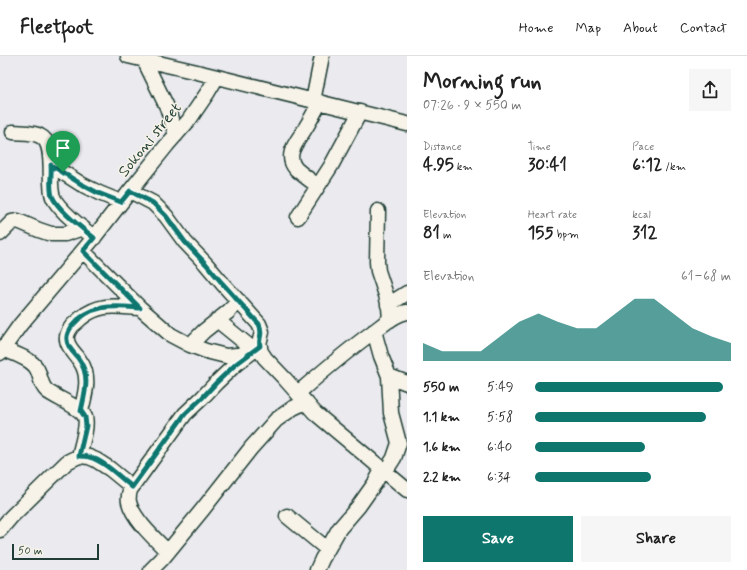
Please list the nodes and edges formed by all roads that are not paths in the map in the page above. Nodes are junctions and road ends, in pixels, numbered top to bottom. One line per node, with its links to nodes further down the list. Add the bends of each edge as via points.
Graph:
1 (128, 56): 3 (street)
2 (322, 56): 5 (street)
3 (144, 60): 4 (street); 9 (street, via 167,107)
4 (216, 77): 5 (street); 9 (street, Sokoni street)
5 (316, 102): 6 (street); 11 (street, via 306,128 291,153 296,168)
6 (360, 112): 7 (street); 11 (street)
7 (407, 124)
8 (13, 132): 10 (street, via 41,136 48,144)
9 (176, 136): 12 (street, Sokoni street)
10 (51, 165): 12 (street, via 98,193); 15 (street, via 52,195 65,212)
11 (318, 186): 14 (street)
12 (126, 196): 17 (street, Sokoni street); 20 (street, via 153,203)
13 (378, 211): 21 (street, via 377,262)
14 (298, 217)
15 (83, 228): 16 (street, via 65,234 51,234 18,221 12,222); 17 (street)
16 (0, 234)
17 (94, 238): 18 (street, Sokoni street)
18 (83, 251): 22 (street); 29 (street, Sokoni street, via 20,325)
19 (407, 293): 21 (street)
20 (239, 301): 24 (street); 28 (street, via 259,324 262,332 259,344)
21 (388, 305): 25 (street)
22 (140, 308): 27 (street, via 171,335); 33 (street, via 95,309 69,330 66,338 68,345 86,373)
23 (407, 312): 25 (street)
24 (217, 320): 27 (street); 28 (street)
25 (390, 320): 26 (street)
26 (374, 331): 30 (street); 32 (street, via 338,358)
27 (190, 345): 28 (street, via 206,352 226,356)
28 (254, 350): 32 (street, via 261,352); 36 (street, via 185,414)
29 (2, 351): 33 (street, via 28,360 37,368 46,390)
30 (389, 376): 31 (street); 35 (street, via 391,413 399,443 394,458)
31 (407, 383)
32 (302, 398): 35 (street, via 315,413); 41 (street, via 276,420 251,448)
33 (81, 411): 34 (street, via 86,426)
34 (79, 456): 36 (street, via 96,460); 39 (street, via 67,462)
35 (384, 471): 37 (street); 40 (street, via 339,529)
36 (132, 487): 41 (street, via 128,497 136,516)
37 (407, 490)
38 (287, 516): 40 (street)
39 (0, 530)
40 (328, 549): 43 (street)
41 (168, 552): 42 (street)
42 (151, 570)
43 (317, 570)

